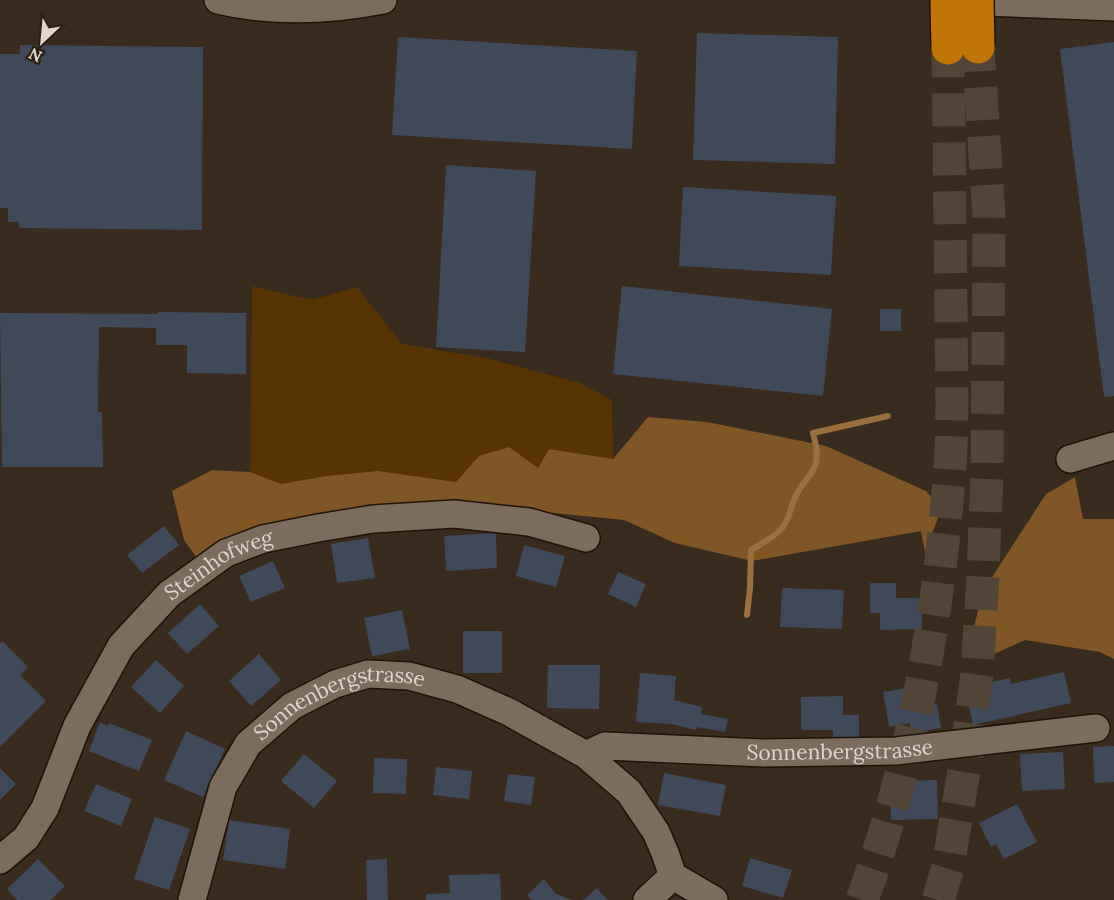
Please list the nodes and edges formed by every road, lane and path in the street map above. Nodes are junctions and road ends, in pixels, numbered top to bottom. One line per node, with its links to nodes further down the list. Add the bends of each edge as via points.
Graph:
1 (935, 0): 6 (street)
2 (947, 0): 3 (highway, bridge, via 963,47)
3 (977, 0)
4 (225, 1): 5 (street, via 266,8 320,10)
5 (376, 1)
6 (1114, 7)
7 (1114, 446): 8 (street)
8 (1070, 459)
9 (586, 538): 12 (street, Steinhofweg, via 529,522 454,514 374,519 318,528 263,539 226,553 170,594 121,646 77,726 45,808 26,838)
10 (1096, 728): 11 (street, Sonnenbergstrasse, via 896,752 764,753 605,746)
11 (586, 755): 13 (street, Sonnenbergstrasse, via 628,792 656,832); 14 (street, Sonnenbergstrasse, via 509,712 457,689 409,676 368,674 335,684 292,706 248,744 223,787)
12 (0, 860)
13 (673, 876): 15 (street); 16 (street)
14 (192, 900)
15 (647, 900)
16 (714, 900)

